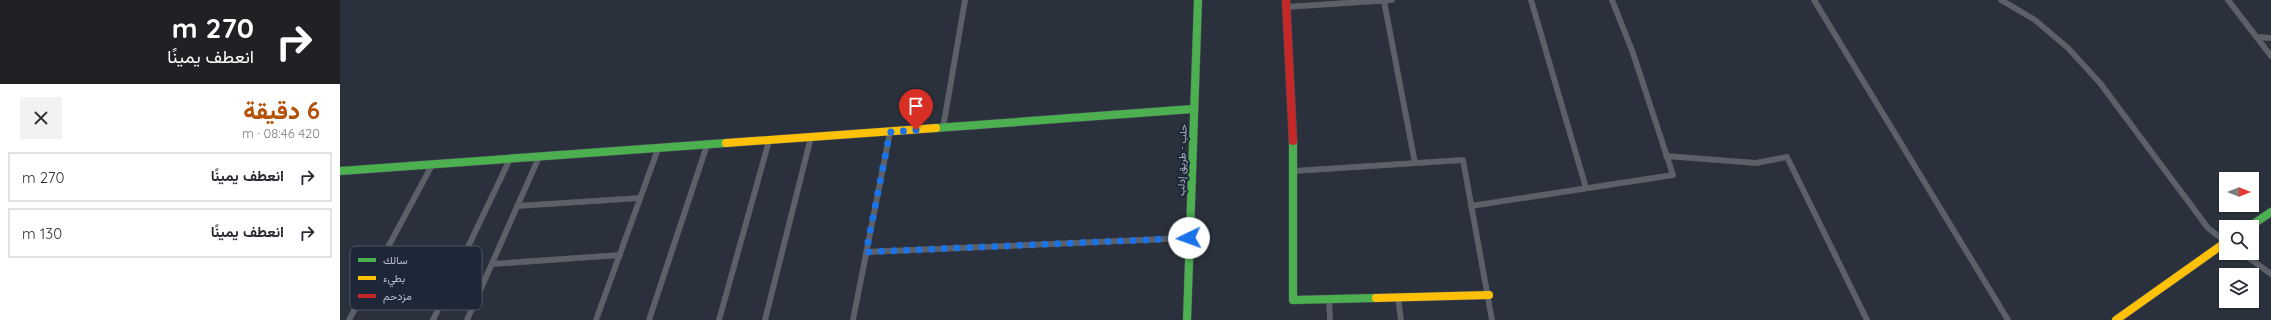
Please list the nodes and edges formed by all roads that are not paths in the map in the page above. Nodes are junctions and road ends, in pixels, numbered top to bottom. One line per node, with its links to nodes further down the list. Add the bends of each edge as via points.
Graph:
1 (965, 0): 15 (street)
2 (1198, 0): 14 (main road, حلب - طريق إدلب)
3 (1392, 0): 9 (street)
4 (1531, 0): 28 (street)
5 (1612, 0): 21 (street, via 1633,53)
6 (1814, 0): 64 (street)
7 (2001, 0): 34 (street, via 2035,20 2068,48 2100,82 2150,153 2208,228)
8 (2228, 0): 11 (street)
9 (1384, 1): 10 (street); 24 (street)
10 (1286, 4): 27 (main road)
11 (2257, 37): 12 (street); 13 (street)
12 (2271, 38)
13 (2271, 56)
14 (1193, 109): 15 (main road); 35 (main road, حلب - طريق إدلب)
15 (943, 128): 16 (main road)
16 (890, 132): 17 (main road); 39 (street)
17 (811, 136): 18 (main road); 57 (street)
18 (770, 140): 19 (main road); 56 (street)
19 (707, 145): 20 (main road); 55 (street)
20 (658, 149): 22 (main road); 29 (street)
21 (1666, 156): 28 (street, via 1673,175); 63 (street, via 1756,162 1787,157)
22 (539, 157): 23 (main road); 30 (street)
23 (510, 159): 25 (main road); 37 (street)
24 (1415, 163): 27 (street); 31 (street, via 1463,160)
25 (432, 165): 26 (main road); 36 (street)
26 (340, 171)
27 (1294, 171): 47 (main road, via 1293,300)
28 (1586, 188): 31 (street)
29 (640, 198): 30 (street); 40 (street)
30 (517, 206): 42 (street)
31 (1472, 206): 45 (street)
32 (2271, 212): 33 (main road)
33 (2259, 220)
34 (2219, 237)
35 (1189, 238): 39 (street); 59 (main road, حلب - طريق إدلب)
36 (389, 246)
37 (468, 246)
38 (2219, 247): 65 (main road)
39 (866, 252): 58 (street)
40 (620, 255): 42 (street); 54 (street)
41 (2252, 260): 43 (street)
42 (492, 264): 44 (street)
43 (2271, 274)
44 (482, 286)
45 (1489, 295): 46 (main road); 62 (street)
46 (1398, 297): 47 (main road); 61 (street)
47 (1329, 299): 60 (street)
48 (354, 310): 51 (street)
49 (438, 310): 52 (street)
50 (471, 310): 53 (street)
51 (349, 320)
52 (433, 320)
53 (467, 320)
54 (596, 320)
55 (650, 320)
56 (719, 320)
57 (765, 320)
58 (853, 320)
59 (1187, 320)
60 (1330, 320)
61 (1401, 320)
62 (1492, 320)
63 (1867, 320)
64 (2008, 320)
65 (2116, 320)

